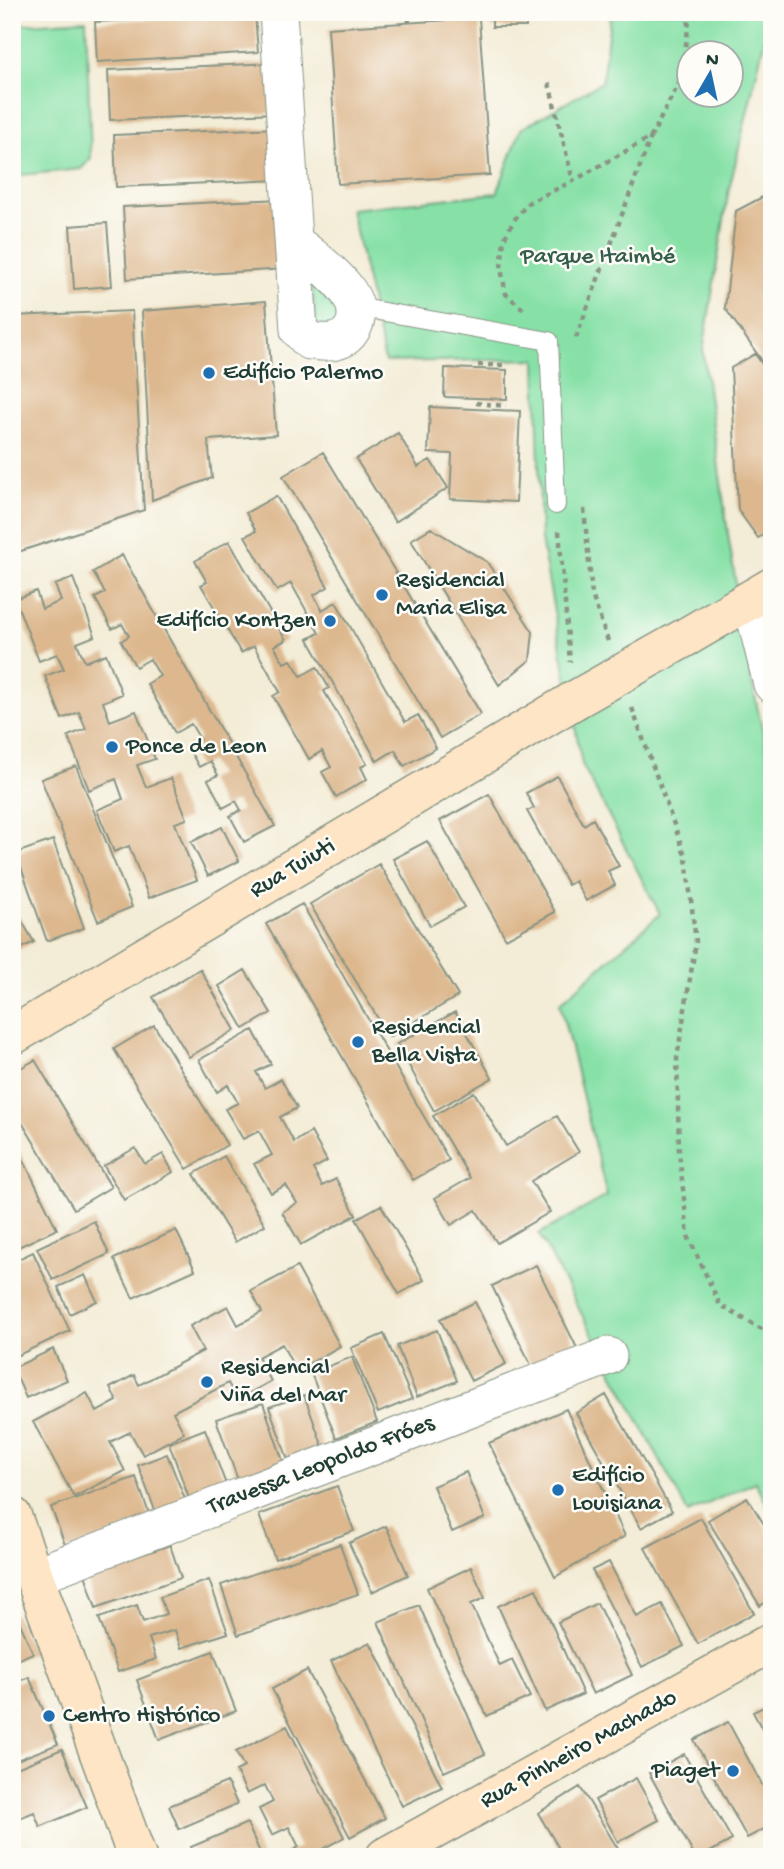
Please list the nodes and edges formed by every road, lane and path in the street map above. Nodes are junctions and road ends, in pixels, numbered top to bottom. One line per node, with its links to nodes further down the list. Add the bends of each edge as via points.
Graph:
1 (198, 12): 4 (path)
2 (278, 12): 9 (street)
3 (436, 12): 5 (path, via 408,14)
4 (142, 16)
5 (409, 22)
6 (549, 83): 8 (path)
7 (651, 137): 11 (path)
8 (573, 181)
9 (294, 242): 10 (street, via 336,278); 10 (street, via 299,330 309,341 331,344 349,334 358,320)
10 (356, 307): 16 (lane, via 549,335)
11 (576, 339)
12 (478, 365): 13 (path)
13 (508, 365)
14 (476, 403): 15 (path)
15 (506, 406)
16 (556, 505): 19 (path)
17 (761, 593): 18 (street); 19 (street, Rua Tuiuti, bridge)
18 (772, 684)
19 (573, 701): 20 (street, Rua Tuiuti)
20 (12, 1037)
21 (608, 1356): 23 (street, Travessa Leopoldo Fróes)
22 (12, 1516): 23 (street)
23 (34, 1576): 25 (street)
24 (772, 1642): 26 (street, Rua Pinheiro Machado)
25 (136, 1857)
26 (386, 1857)

